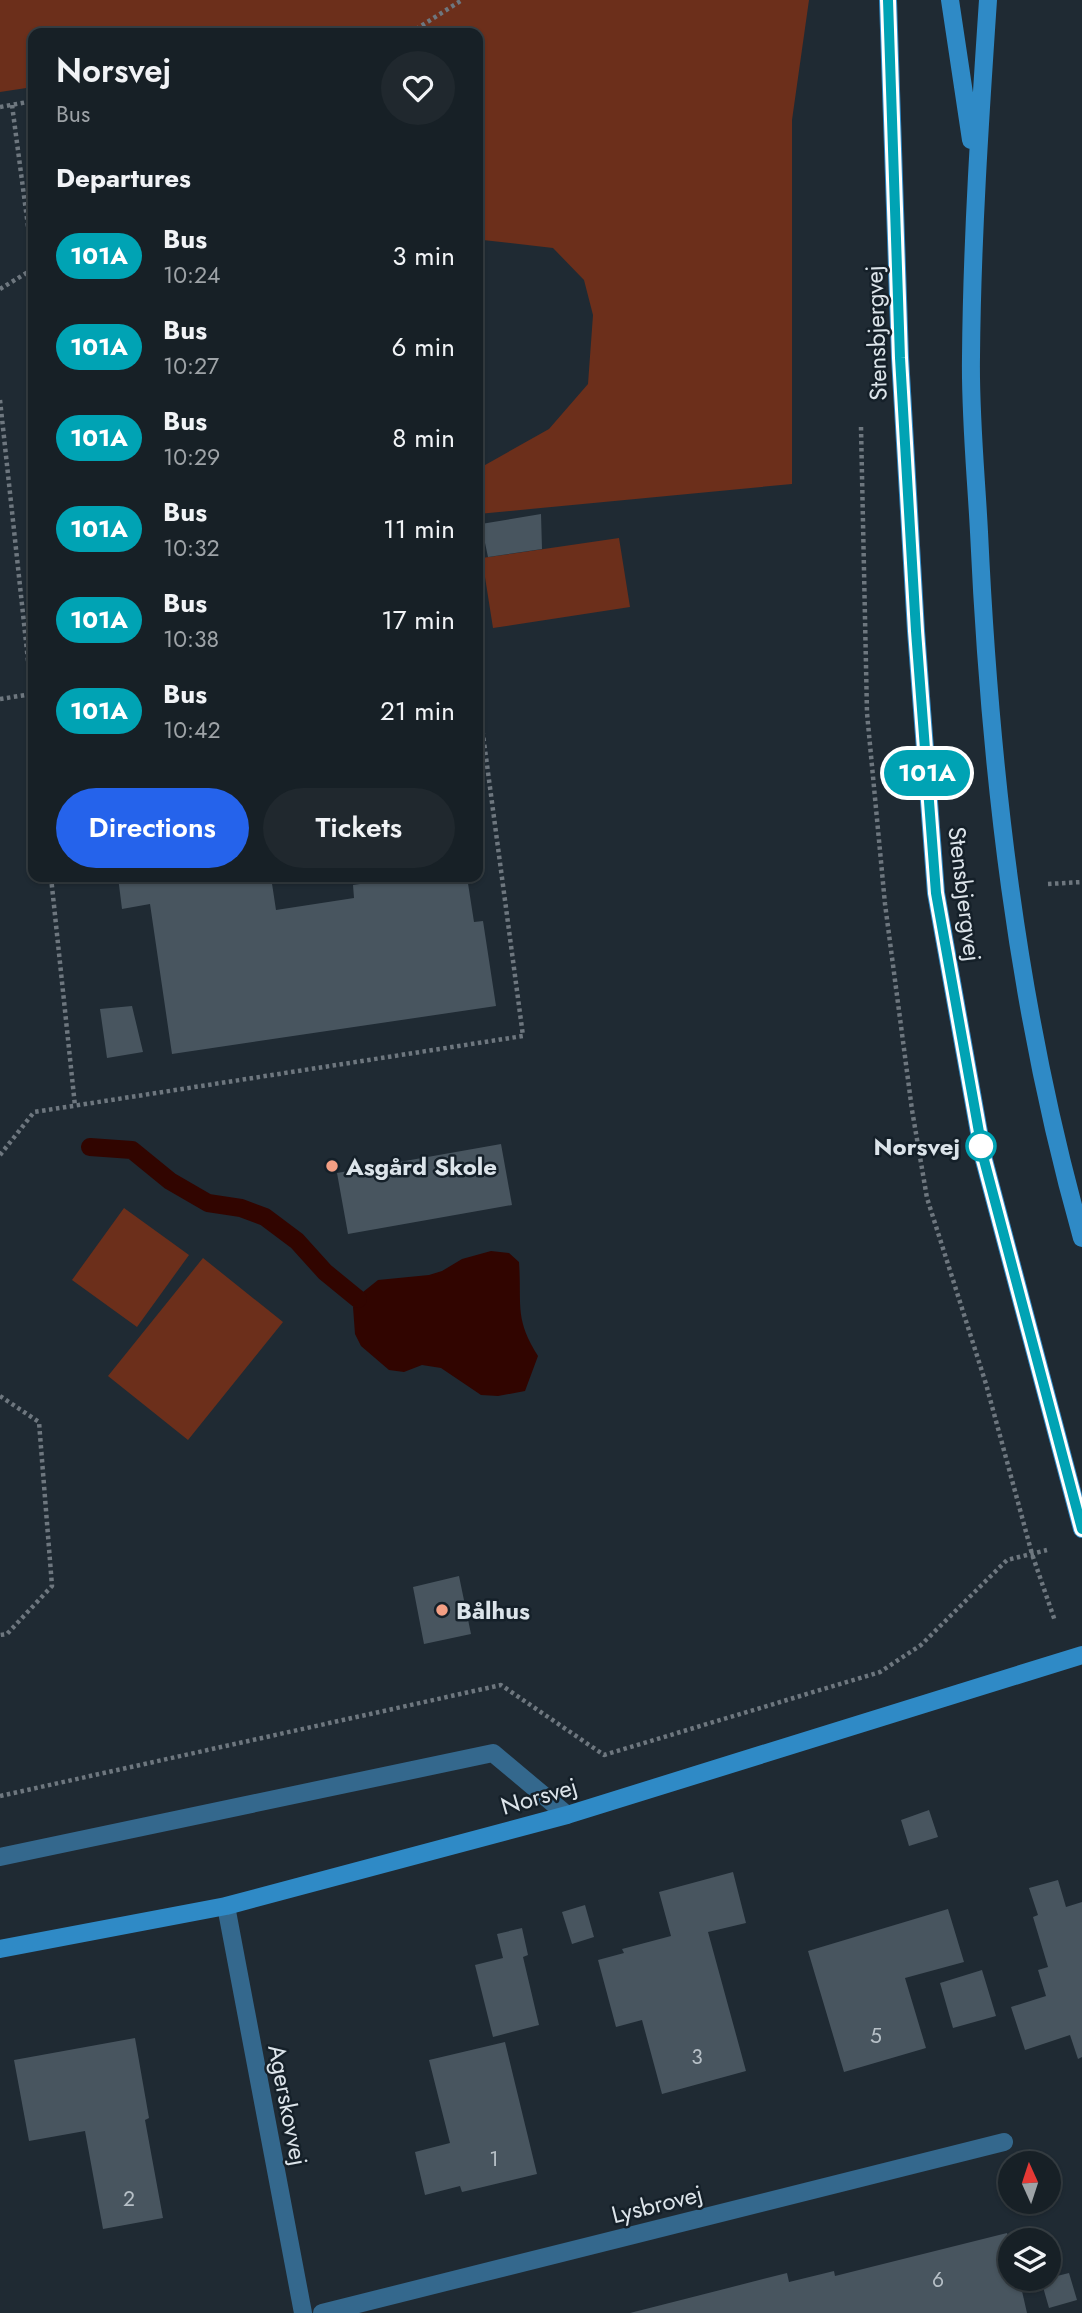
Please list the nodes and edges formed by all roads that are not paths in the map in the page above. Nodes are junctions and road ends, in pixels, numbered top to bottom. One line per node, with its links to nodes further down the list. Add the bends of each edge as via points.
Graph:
1 (888, 0): 6 (street, Stensbjergvej, via 901,371 936,893 984,1160)
2 (950, 0): 4 (street, Stensbjergvej)
3 (988, 0): 4 (street, Stensbjergvej)
4 (976, 174): 5 (street, Stensbjergvej, via 971,373 983,630 1007,872 1057,1151)
5 (1082, 1238)
6 (1082, 1529)
7 (1082, 1656): 8 (street, Norsvej)
8 (568, 1815): 9 (street, via 493,1753); 10 (street, Norsvej)
9 (0, 1857)
10 (226, 1906): 11 (street, Norsvej); 13 (street, Agerskovvej)
11 (0, 1949)
12 (1004, 2142): 14 (street, Lysbrovej)
13 (303, 2313)
14 (322, 2313)

